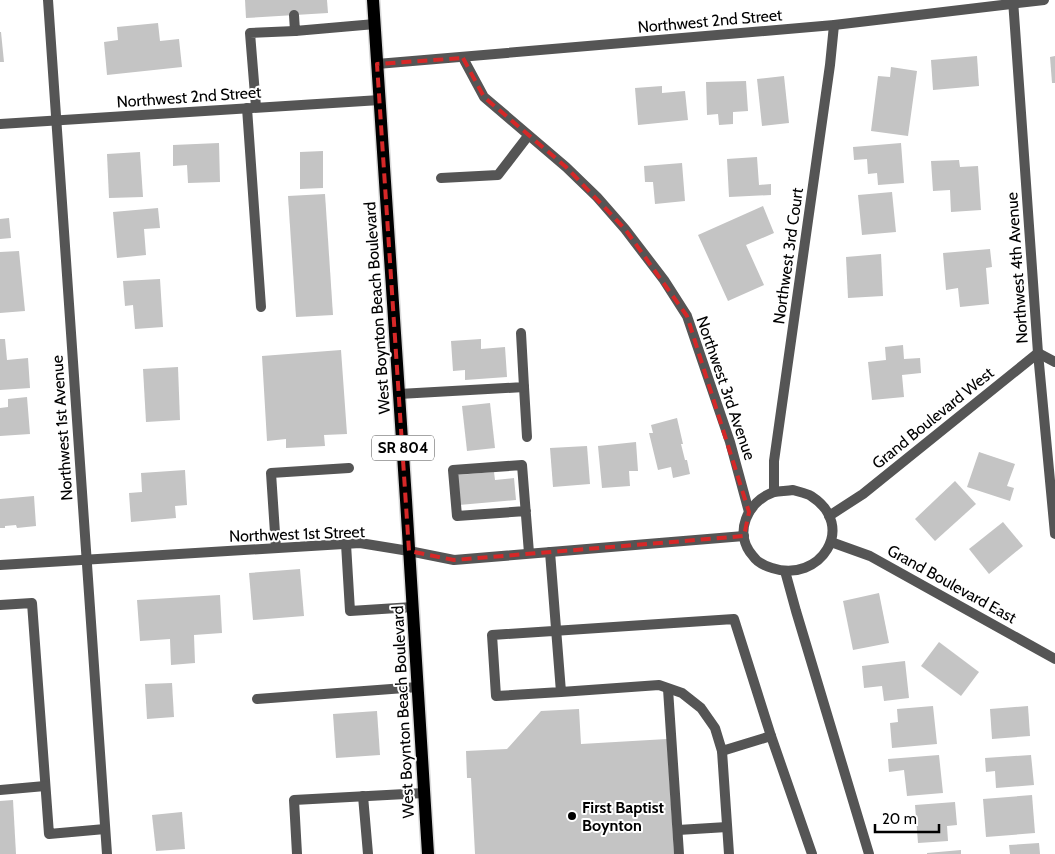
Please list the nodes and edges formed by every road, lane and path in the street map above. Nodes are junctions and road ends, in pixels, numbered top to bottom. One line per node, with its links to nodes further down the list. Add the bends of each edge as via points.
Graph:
1 (48, 0): 13 (street, Northwest 1st Avenue)
2 (373, 0): 6 (main road, West Boynton Beach Boulevard / SR 804)
3 (1044, 0): 4 (street, Northwest 2nd Street)
4 (1013, 2): 7 (street, Northwest 2nd Street); 19 (street, Northwest 4th Avenue)
5 (294, 15): 8 (street)
6 (375, 24): 8 (street); 10 (main road, West Boynton Beach Boulevard / SR 804)
7 (834, 25): 9 (street, Northwest 2nd Street); 25 (street, Northwest 3rd Court, via 774,461)
8 (295, 31): 12 (street, via 250,33)
9 (463, 58): 10 (street, Northwest 2nd Street); 15 (street, Northwest 3rd Avenue, via 484,97)
10 (377, 64): 11 (main road, West Boynton Beach Boulevard / SR 804)
11 (380, 100): 12 (street, Northwest 2nd Street); 22 (main road, West Boynton Beach Boulevard / SR 804)
12 (252, 108): 13 (street, Northwest 2nd Street); 17 (street)
13 (56, 120): 14 (street, Northwest 2nd Street); 37 (street, Northwest 1st Avenue)
14 (0, 124)
15 (528, 136): 16 (street, via 498,175); 27 (street, Northwest 3rd Avenue, via 597,197 664,280 687,316 730,442)
16 (441, 178)
17 (261, 307)
18 (521, 333): 21 (street)
19 (1038, 353): 20 (street); 28 (street, Grand Boulevard West, via 863,494); 29 (street, Northwest 4th Avenue)
20 (1055, 362)
21 (524, 387): 22 (street); 23 (street)
22 (399, 394): 34 (main road, West Boynton Beach Boulevard / SR 804)
23 (527, 437)
24 (349, 468): 33 (street, via 271,473)
25 (774, 492): 27 (street, via 754,504); 28 (street, via 793,490 810,495 824,506)
26 (526, 512): 26 (street, via 457,516 453,470 522,465); 36 (street)
27 (749, 512): 30 (street, via 745,518)
28 (829, 516): 31 (street, via 832,521)
29 (1055, 534)
30 (744, 536): 35 (street, Northwest 1st Street); 39 (street, via 752,556 767,567)
31 (830, 542): 39 (street, via 829,548 815,563 803,569); 43 (street, Grand Boulevard East, via 870,556)
32 (346, 544): 33 (street, Northwest 1st Street); 34 (street, Northwest 1st Street); 41 (street, via 350,611)
33 (276, 548): 37 (street, Northwest 1st Street)
34 (409, 551): 36 (street, Northwest 1st Street, via 454,560); 41 (main road, West Boynton Beach Boulevard / SR 804)
35 (550, 552): 36 (street, Northwest 1st Street); 42 (street)
36 (529, 553)
37 (86, 560): 38 (street, Northwest 1st Street); 55 (street, Northwest 1st Avenue)
38 (0, 566)
39 (785, 571): 64 (street)
40 (0, 605): 50 (street, via 32,602)
41 (413, 607): 44 (main road, West Boynton Beach Boulevard / SR 804)
42 (556, 631): 46 (street); 46 (street, via 492,635 496,696); 48 (street, via 734,619)
43 (1055, 659)
44 (418, 687): 47 (street); 52 (main road, West Boynton Beach Boulevard / SR 804)
45 (668, 689): 46 (street, via 659,686); 49 (street, via 682,693 701,708 715,728); 56 (street)
46 (560, 692)
47 (258, 699)
48 (771, 736): 49 (street); 63 (street)
49 (722, 751): 54 (street)
50 (45, 786): 51 (street); 55 (street, via 49,834)
51 (0, 790)
52 (424, 793): 53 (street); 60 (main road, West Boynton Beach Boulevard / SR 804)
53 (363, 796): 58 (street, via 294,800); 59 (street)
54 (727, 827): 56 (street); 62 (street)
55 (105, 829): 57 (street, Northwest 1st Avenue)
56 (678, 830): 61 (street)
57 (107, 854)
58 (297, 854)
59 (368, 854)
60 (428, 854)
61 (679, 854)
62 (729, 854)
63 (812, 854)
64 (869, 854)

